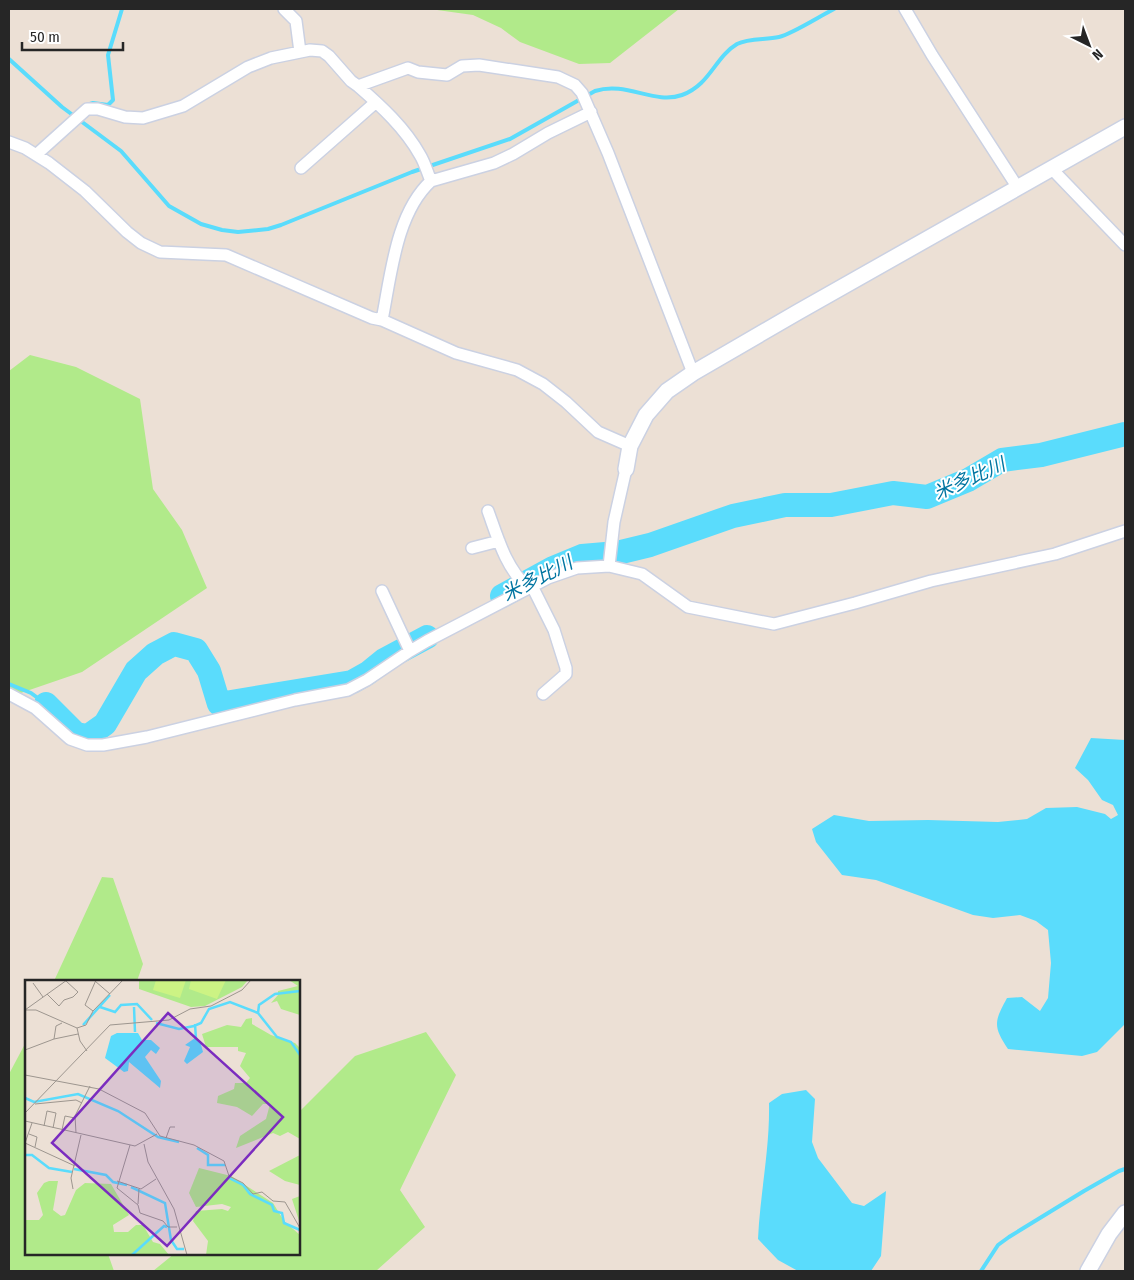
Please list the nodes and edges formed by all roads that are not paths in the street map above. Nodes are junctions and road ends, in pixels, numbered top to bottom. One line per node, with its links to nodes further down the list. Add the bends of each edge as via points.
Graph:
1 (284, 9): 3 (street, via 296,21)
2 (905, 9): 13 (street)
3 (300, 52): 4 (street, via 322,51); 9 (street, via 248,67 183,106 143,118 88,109)
4 (358, 86): 5 (street); 6 (street, via 408,68 447,75 462,66 478,65 558,77 575,85)
5 (376, 102): 10 (street); 12 (street, via 421,156)
6 (591, 112): 12 (street, via 494,163); 16 (street)
7 (1125, 127): 11 (street)
8 (9, 142): 9 (street)
9 (37, 154): 15 (street, via 85,191 141,244 160,252 226,255)
10 (301, 168)
11 (1051, 168): 13 (street); 14 (street)
12 (431, 181): 15 (street, via 413,204 400,233)
13 (1018, 188): 16 (street)
14 (1125, 245)
15 (382, 320): 17 (street, via 456,353 517,370 543,384 598,432)
16 (693, 373): 17 (street, via 667,392 646,415)
17 (630, 446): 18 (street)
18 (626, 469): 23 (street, via 614,522)
19 (488, 512): 21 (street)
20 (1125, 531): 23 (street, via 1055,554 931,581 774,624 688,607 642,574)
21 (499, 541): 22 (street); 24 (street, via 517,578)
22 (472, 548)
23 (609, 566): 24 (street, via 577,568)
24 (530, 587): 26 (street); 28 (street, via 554,630 566,668 566,674)
25 (382, 590): 26 (street)
26 (410, 651): 27 (street, via 348,690 103,745 80,744 70,739 35,708)
27 (9, 694)
28 (543, 694)
29 (1125, 1213): 30 (street)
30 (1088, 1271)

